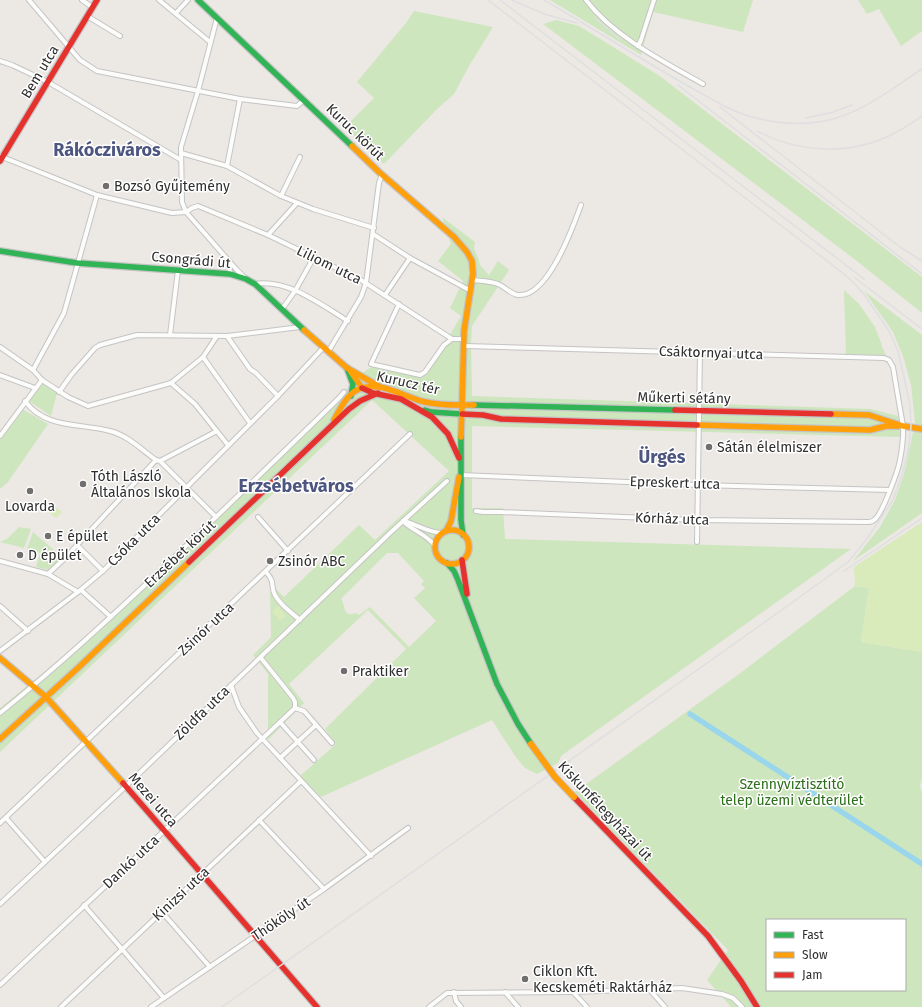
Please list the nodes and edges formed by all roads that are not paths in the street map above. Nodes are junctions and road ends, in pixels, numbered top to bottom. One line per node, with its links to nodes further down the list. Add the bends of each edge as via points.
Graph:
1 (29, 0): 16 (street)
2 (82, 0): 9 (street)
3 (97, 0): 9 (street, Bem utca)
4 (160, 0): 10 (street)
5 (188, 0): 10 (street)
6 (198, 0): 12 (street, Kuruc körút)
7 (586, 0): 15 (street, via 611,26)
8 (654, 0): 15 (street)
9 (92, 7): 11 (street, Bem utca)
10 (176, 13): 14 (street)
11 (86, 16): 13 (street); 16 (street, Bem utca)
12 (217, 18): 14 (street); 22 (street, Kuruc körút)
13 (120, 36)
14 (210, 42): 20 (street)
15 (638, 46): 19 (street)
16 (69, 48): 18 (street, Bem utca); 20 (street, via 80,60 98,71)
17 (0, 61): 18 (street)
18 (48, 82): 25 (street, Bem utca); 26 (street)
19 (703, 84)
20 (198, 91): 21 (street); 23 (street)
21 (240, 99): 22 (street, via 297,106); 27 (street)
22 (304, 100): 28 (street, Kuruc körút)
23 (181, 153): 26 (street); 27 (street)
24 (300, 157): 30 (street)
25 (1, 158): 29 (street, Liliom utca)
26 (181, 160): 33 (street, via 182,202)
27 (227, 166): 30 (street)
28 (382, 174): 34 (street, Csóka utca); 45 (street, Kuruc körút, via 465,248 472,260)
29 (96, 195): 33 (street, Liliom utca, via 163,212); 41 (street)
30 (281, 196): 31 (street)
31 (296, 203): 34 (street); 36 (street)
32 (581, 205): 45 (street, via 558,260 546,278 533,290 518,295 496,283)
33 (186, 212): 36 (street, Liliom utca, via 198,206); 40 (street)
34 (374, 228): 35 (street, Csóka utca)
35 (373, 234): 39 (street); 46 (street, Csóka utca)
36 (268, 235): 38 (street, Liliom utca)
37 (0, 251): 41 (street, Csongrádi út)
38 (314, 257): 46 (street, Liliom utca); 48 (street)
39 (410, 258): 49 (street); 50 (street)
40 (229, 261): 43 (street); 44 (street)
41 (78, 263): 42 (street, Csongrádi út); 65 (street, via 64,313)
42 (178, 270): 43 (street, Csongrádi út); 55 (street)
43 (230, 274): 44 (street, Csongrádi út)
44 (246, 279): 47 (street, Csongrádi út)
45 (472, 280): 49 (street, Kuruc körút)
46 (366, 283): 50 (street, Liliom utca); 53 (street, Csóka utca)
47 (255, 284): 48 (street, via 270,283); 52 (street, Csongrádi út)
48 (295, 291): 52 (street); 53 (street)
49 (471, 291): 59 (street, Kuruc körút)
50 (386, 296): 51 (street, Liliom utca)
51 (399, 304): 58 (street, Liliom utca); 58 (street, Kurucz tér, via 371,364 420,375)
52 (282, 309): 54 (street, Csongrádi út)
53 (348, 321): 61 (street, Csóka utca)
54 (300, 327): 57 (street); 61 (street, Csongrádi út)
55 (170, 335): 56 (street); 72 (street, via 137,335 100,345 90,352)
56 (217, 336): 57 (street); 63 (street)
57 (227, 336): 74 (street, via 250,368)
58 (452, 339): 59 (street, Liliom utca)
59 (464, 343): 62 (street, Csáktornyai utca); 77 (street)
60 (0, 347): 65 (street)
61 (326, 350): 64 (street, Csongrádi út); 74 (street, Csóka utca)
62 (700, 352): 80 (street); 85 (street, Csáktornyai utca, via 887,359 893,367)
63 (203, 357): 68 (street); 83 (street)
64 (347, 368): 70 (street, Csongrádi út); 71 (street, Csongrádi út); 75 (street, via 353,384)
65 (32, 370): 67 (street)
66 (0, 375): 69 (street)
67 (42, 380): 69 (street); 72 (street)
68 (171, 383): 72 (street, via 88,406); 89 (street)
69 (35, 388): 76 (street)
70 (362, 388): 71 (street, Kurucz tér, via 371,386); 75 (street, Erzsébet körút); 79 (street)
71 (379, 390): 77 (street, Kurucz tér, via 431,404); 78 (street, Kurucz tér); 79 (street, Erzsébet körút)
72 (59, 392)
73 (344, 392): 101 (street)
74 (278, 396): 83 (street, Csóka utca)
75 (350, 396): 86 (street, Erzsébet körút)
76 (25, 402): 91 (street); 94 (street, via 31,410 53,421 110,430 123,436)
77 (462, 405): 80 (street, Műkerti sétány); 81 (street)
78 (416, 407): 81 (street, Műkerti sétány, via 431,412); 93 (street, via 443,428)
79 (349, 409): 86 (street, Erzsébet körút)
80 (699, 410): 82 (street, Műkerti sétány); 84 (street)
81 (462, 414): 84 (street, Műkerti sétány, via 501,419); 93 (street)
82 (877, 417): 85 (street, Műkerti sétány); 87 (street, via 880,423)
83 (250, 423): 92 (street, Csóka utca)
84 (699, 426): 87 (street, Műkerti sétány); 97 (street)
85 (903, 426): 87 (street, Műkerti sétány); 88 (street); 99 (street, via 900,462)
86 (330, 428): 128 (street, Erzsébet körút)
87 (876, 429)
88 (922, 429)
89 (218, 431): 92 (street); 94 (street)
90 (410, 434): 110 (street, Zsinór utca)
91 (0, 436)
92 (228, 445): 98 (street, Csóka utca)
93 (460, 460): 95 (street)
94 (158, 461): 98 (street); 108 (street)
95 (460, 475): 97 (street, Epreskert utca); 105 (street, via 451,521); 106 (street, via 460,524)
96 (447, 481): 104 (street, Zöldfa utca)
97 (698, 484): 99 (street, Epreskert utca); 103 (street)
98 (186, 488): 101 (street); 114 (street, Csóka utca)
99 (890, 490): 103 (street, Kórház utca, via 878,516 868,522)
100 (476, 511): 103 (street, Kórház utca)
101 (216, 517): 120 (street)
102 (258, 517): 110 (street)
103 (697, 520): 107 (street)
104 (403, 521): 105 (street, via 426,530); 109 (street, via 427,537); 121 (street, Zöldfa utca)
105 (444, 532): 106 (street, via 455,530); 109 (street, via 437,539)
106 (463, 535): 111 (street, via 468,547)
107 (697, 542)
108 (77, 545): 114 (street); 116 (street)
109 (435, 546): 113 (street, via 438,557)
110 (288, 551): 115 (street, Zsinór utca)
111 (462, 560): 113 (street); 119 (street, Kiskunfélegyházai út)
112 (0, 561): 116 (street)
113 (447, 563): 119 (street, Kiskunfélegyházai út, via 454,571)
114 (103, 571): 117 (street, Csóka utca)
115 (266, 572): 121 (street, via 273,580 273,592 276,597); 135 (street, Zsinór utca)
116 (48, 574): 117 (street)
117 (79, 591): 120 (street); 122 (street, Csóka utca)
118 (0, 606): 122 (street)
119 (470, 610): 172 (street, Kiskunfélegyházai út, bridge, via 497,684 531,744 555,777 708,936)
120 (111, 617): 127 (street)
121 (300, 620): 125 (street, Zöldfa utca)
122 (28, 631): 123 (street, Csóka utca)
123 (0, 651)
124 (0, 658): 127 (street, Mezei utca)
125 (261, 658): 126 (street, Zöldfa utca); 129 (street, via 293,698)
126 (231, 685): 133 (street, via 239,708); 141 (street, Zöldfa utca)
127 (34, 686): 128 (street, Mezei utca); 130 (street)
128 (46, 697): 134 (street, Erzsébet körút); 135 (street, Mezei utca)
129 (295, 708): 131 (street, Dankó utca); 132 (street, via 304,711)
130 (0, 713)
131 (280, 722): 133 (street, Dankó utca); 136 (street)
132 (316, 725): 136 (street); 137 (street)
133 (262, 738): 138 (street); 146 (street, Dankó utca)
134 (0, 739)
135 (87, 742): 141 (street, Mezei utca); 142 (street, Zsinór utca)
136 (298, 742): 138 (street); 139 (street)
137 (332, 743)
138 (280, 758): 140 (street)
139 (314, 760)
140 (301, 781): 143 (street, Kinizsi utca); 147 (street)
141 (125, 787): 146 (street, Mezei utca); 148 (street, Zöldfa utca)
142 (6, 818): 144 (street, Zsinór utca); 148 (street)
143 (259, 820): 149 (street, Kinizsi utca); 150 (street)
144 (0, 823)
145 (408, 828): 147 (street, Thököly út)
146 (164, 831): 149 (street, Mezei utca); 152 (street, Dankó utca)
147 (371, 856): 150 (street, Thököly út)
148 (45, 862): 151 (street, Zöldfa utca)
149 (202, 875): 153 (street, Kinizsi utca); 154 (street, Mezei utca)
150 (324, 889): 154 (street, Thököly út)
151 (0, 904)
152 (84, 905): 155 (street); 157 (street, Dankó utca)
153 (162, 912): 155 (street, Kinizsi utca); 156 (street)
154 (256, 936): 156 (street, Thököly út); 165 (street, Mezei utca)
155 (122, 950): 162 (street); 163 (street, Kinizsi utca)
156 (210, 967): 162 (street, Thököly út)
157 (0, 985)
158 (649, 989): 161 (street); 170 (street); 171 (street, via 682,988 722,994 733,998)
159 (454, 992): 160 (street); 166 (street, via 442,995); 167 (street, via 456,1001)
160 (505, 992): 161 (street); 168 (street)
161 (573, 992): 169 (street)
162 (164, 998): 164 (street, Thököly út)
163 (61, 1007)
164 (151, 1007)
165 (318, 1007)
166 (430, 1007)
167 (462, 1007)
168 (518, 1007)
169 (587, 1007)
170 (666, 1007)
171 (742, 1007)
172 (757, 1007)

